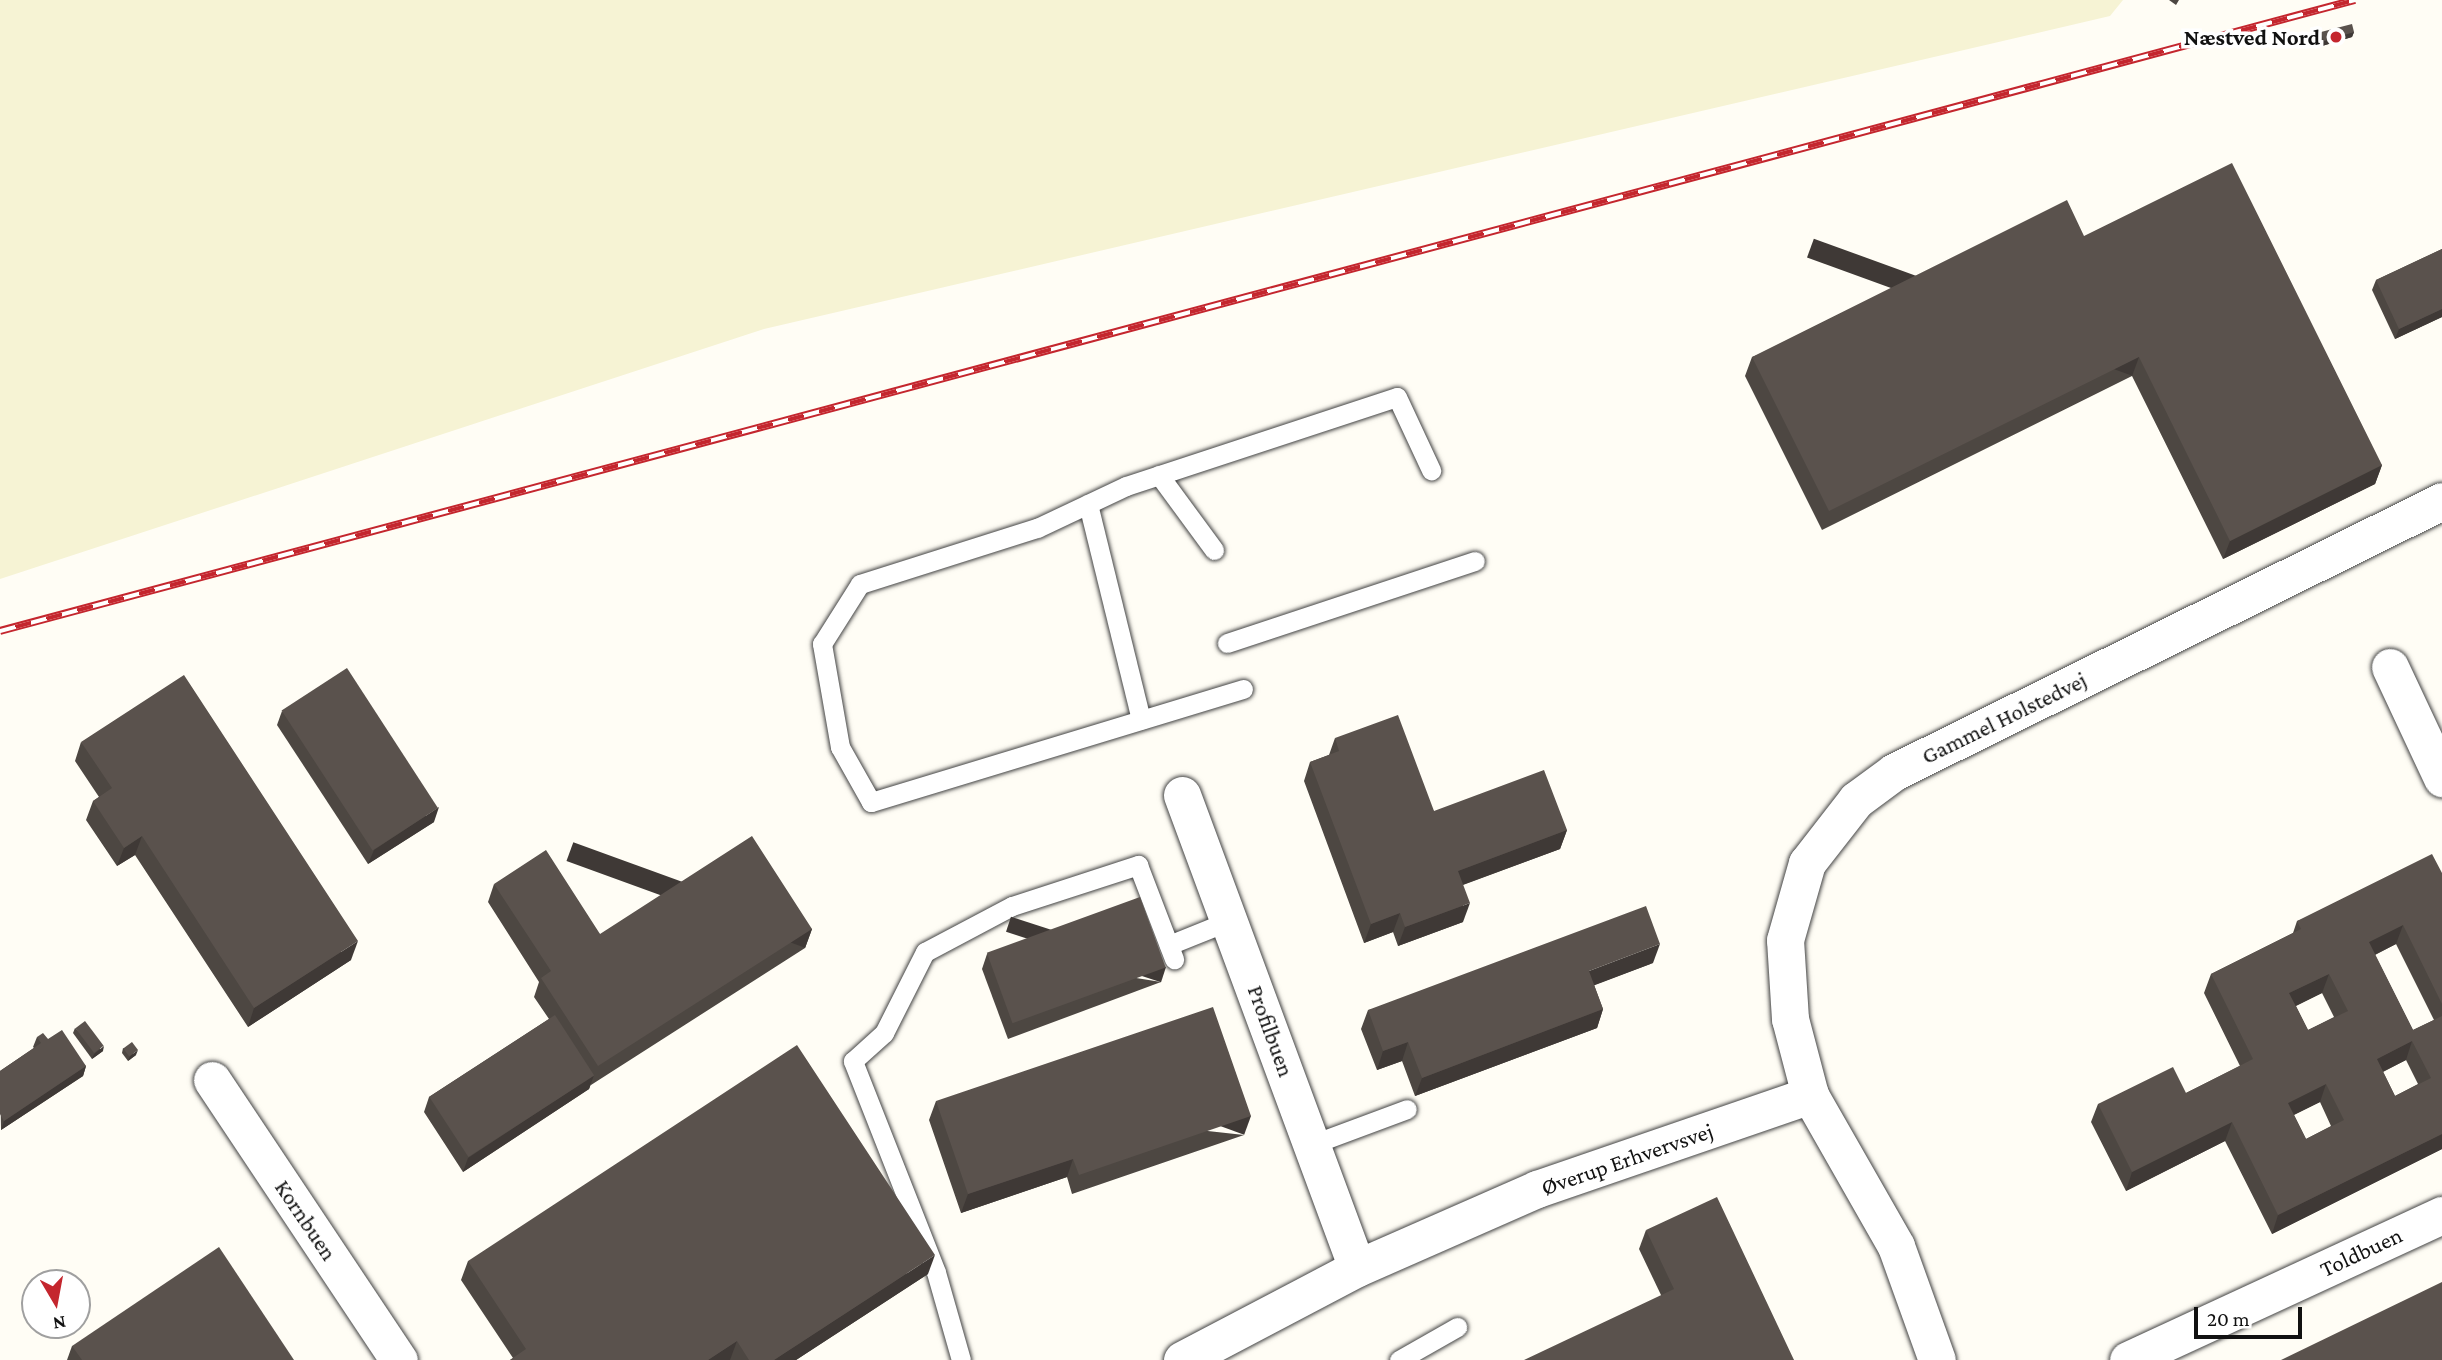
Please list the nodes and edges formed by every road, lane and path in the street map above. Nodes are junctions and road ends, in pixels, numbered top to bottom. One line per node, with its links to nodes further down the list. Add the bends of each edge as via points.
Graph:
1 (1431, 470): 2 (lane, via 1397,397)
2 (1159, 475): 4 (lane); 5 (lane)
3 (2442, 501): 15 (street, Gammel Holstedvej, via 1895,772 1856,800 1807,863 1785,940 1790,1019)
4 (1088, 504): 10 (lane); 10 (lane, via 1037,527 860,584 822,644 840,747 871,802)
5 (1214, 550)
6 (1475, 561): 7 (lane)
7 (1227, 643)
8 (2390, 667): 11 (street)
9 (1243, 690): 10 (lane)
10 (1141, 720)
11 (2442, 778)
12 (1182, 794): 13 (street, Profilbuen)
13 (1231, 920): 17 (street, Profilbuen); 22 (lane, via 1171,952 1138,865 1012,906 925,952 884,1033 853,1061 936,1272)
14 (212, 1080): 21 (street, Kornbuen)
15 (1810, 1095): 19 (street, Øverup Erhvervsvej, via 1538,1189); 25 (street, via 1896,1247)
16 (1407, 1109): 17 (lane)
17 (1313, 1144): 19 (street, Profilbuen)
18 (2442, 1215): 26 (street, Toldbuen)
19 (1357, 1268): 23 (street, Øverup Erhvervsvej)
20 (1457, 1327): 24 (lane)
21 (399, 1360)
22 (961, 1360)
23 (1182, 1360)
24 (1399, 1360)
25 (1937, 1360)
26 (2129, 1360)

